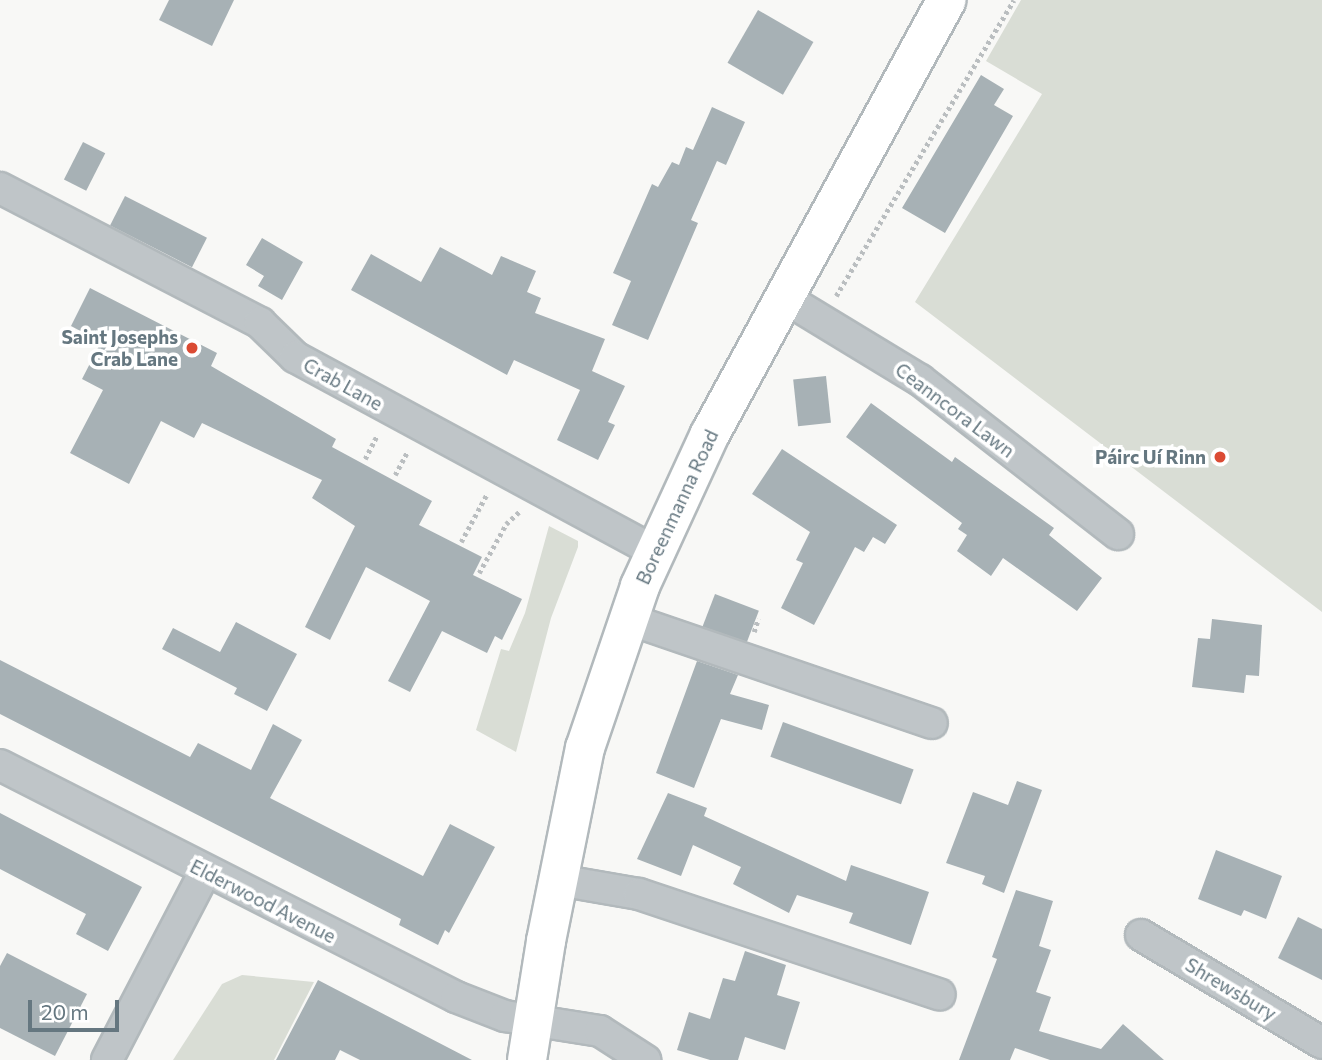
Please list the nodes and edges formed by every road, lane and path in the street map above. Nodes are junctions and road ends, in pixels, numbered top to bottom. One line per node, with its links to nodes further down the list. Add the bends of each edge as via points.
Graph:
1 (947, 0): 4 (main road, Boreenmanna Road)
2 (1014, 0): 5 (path, via 901,194)
3 (0, 188): 14 (street, Crab Lane, via 260,323 295,357)
4 (785, 298): 5 (street, Ceanncora Lawn); 14 (main road, Boreenmanna Road, via 710,435)
5 (820, 320): 12 (street, Ceanncora Lawn, via 920,380)
6 (380, 429): 8 (path)
7 (411, 446): 9 (path)
8 (365, 459)
9 (395, 475)
10 (489, 489): 13 (path)
11 (523, 508): 15 (path, via 506,524)
12 (1118, 534)
13 (461, 542)
14 (654, 552): 16 (main road, Boreenmanna Road)
15 (479, 573)
16 (628, 619): 17 (street); 20 (main road, Boreenmanna Road, via 585,748)
17 (932, 723)
18 (0, 765): 19 (street, Elderwood Avenue)
19 (205, 872): 23 (street, Elderwood Avenue, via 456,997 498,1014); 25 (street)
20 (558, 880): 22 (street, via 639,894); 23 (main road, Boreenmanna Road)
21 (1141, 935): 24 (street, Shrewsbury)
22 (940, 995)
23 (532, 1021): 26 (main road, Boreenmanna Road); 27 (street, Elderwood Avenue, via 600,1031)
24 (1322, 1043)
25 (107, 1060)
26 (527, 1060)
27 (645, 1060)

